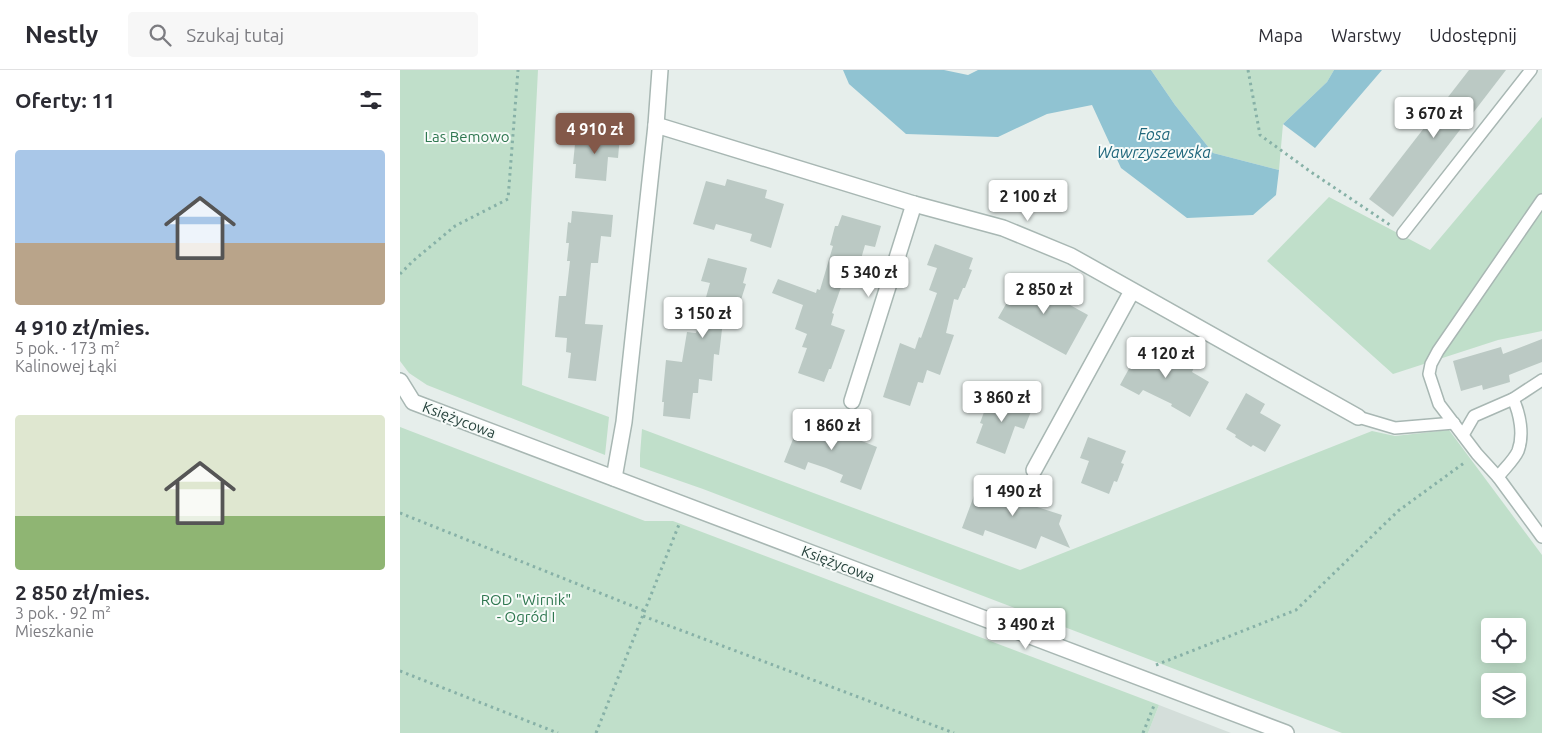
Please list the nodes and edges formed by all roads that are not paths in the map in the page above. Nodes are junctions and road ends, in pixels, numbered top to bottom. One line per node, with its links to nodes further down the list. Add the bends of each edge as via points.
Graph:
1 (660, 70): 3 (street)
2 (1531, 70): 6 (lane)
3 (656, 125): 5 (street); 18 (street, via 624,422)
4 (1542, 200): 14 (lane, via 1431,364 1429,374 1439,404)
5 (914, 204): 7 (street, via 1003,228 1071,256); 12 (street)
6 (1403, 233)
7 (1132, 291): 13 (street); 16 (street)
8 (1542, 380): 10 (lane)
9 (400, 381): 11 (street, Księżycowa)
10 (1512, 399): 15 (lane, via 1474,416); 17 (lane, via 1519,412 1521,434 1518,451)
11 (407, 400): 18 (street, Księżycowa)
12 (852, 401)
13 (1358, 418): 14 (lane, via 1395,428)
14 (1454, 423): 15 (lane)
15 (1463, 436): 17 (lane)
16 (1034, 470)
17 (1498, 476): 19 (lane)
18 (614, 478): 20 (street, Księżycowa)
19 (1542, 537)
20 (1286, 733)

